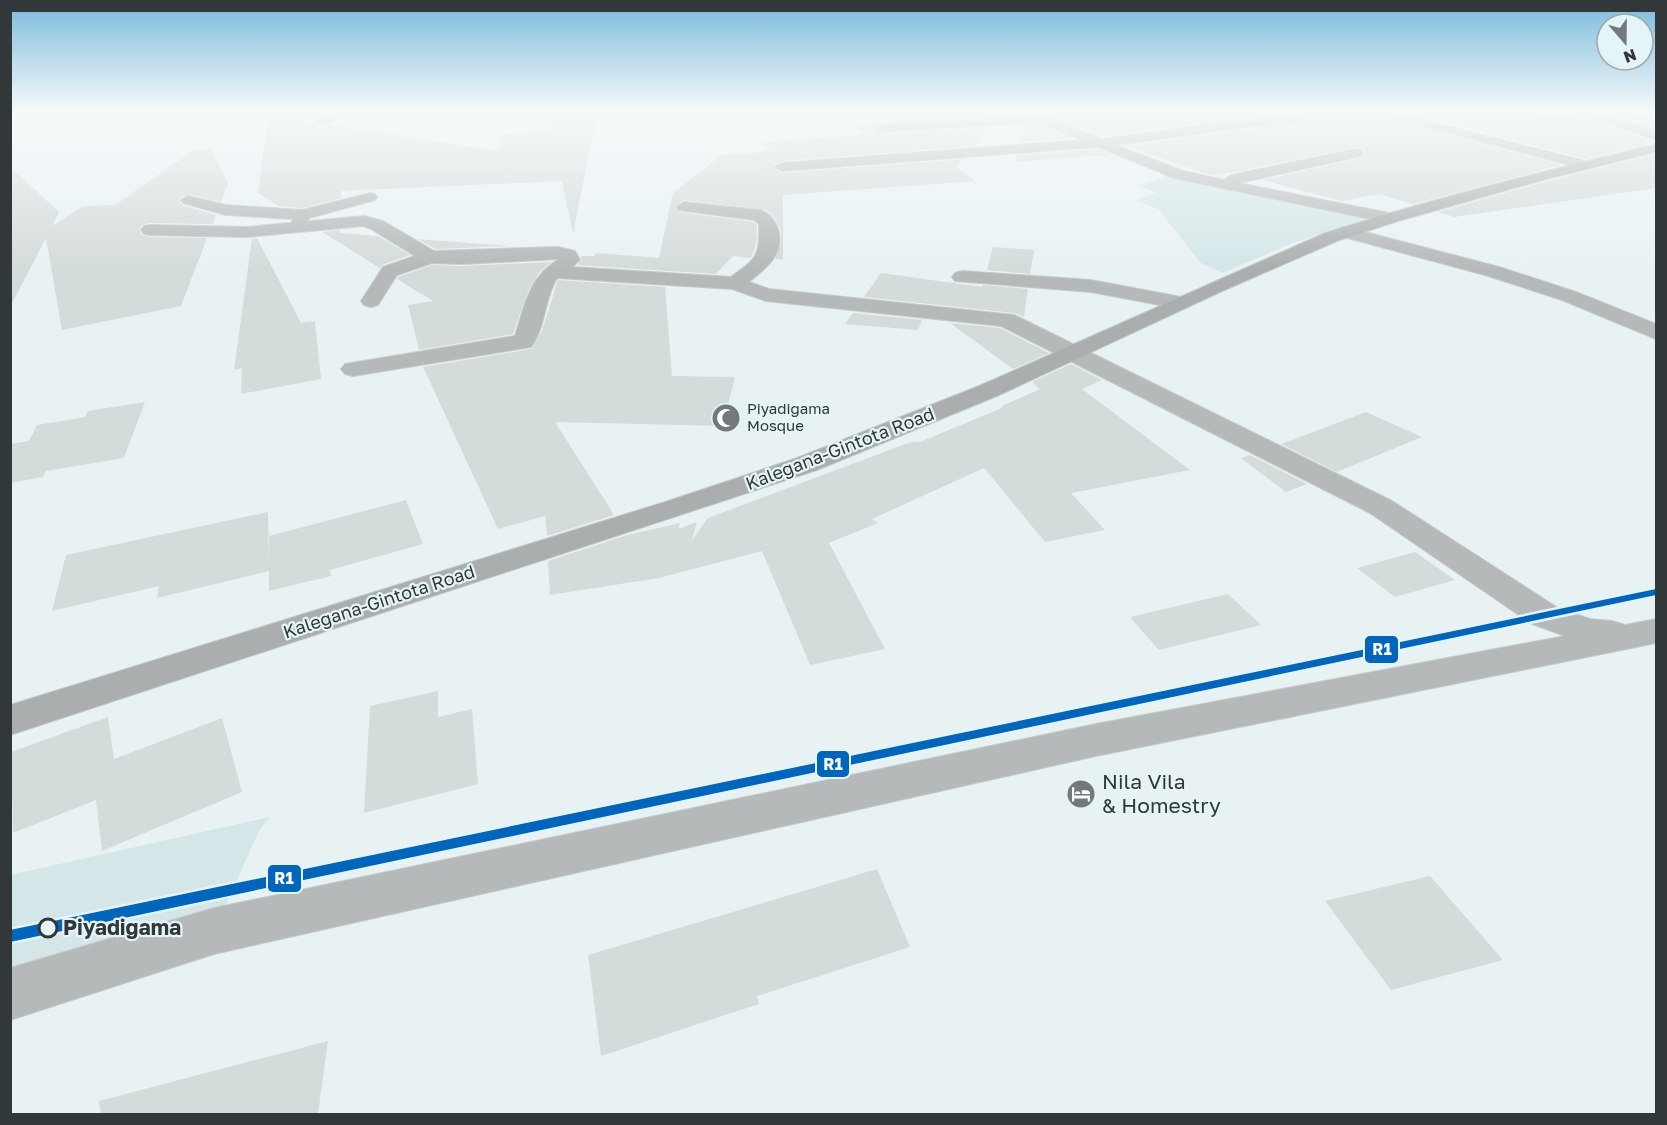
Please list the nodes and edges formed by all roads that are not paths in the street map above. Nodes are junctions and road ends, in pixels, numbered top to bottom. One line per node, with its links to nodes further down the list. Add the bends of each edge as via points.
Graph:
1 (814, 164): 5 (street)
2 (1154, 164): 6 (street, via 1179,175)
3 (1302, 164): 6 (street)
4 (1584, 165): 10 (main road, Kalegana-Gintota Road)
5 (782, 167)
6 (1221, 182): 10 (street)
7 (370, 197): 11 (lane)
8 (188, 200): 11 (lane)
9 (684, 207): 17 (street, via 759,215 768,223 769,249 755,268)
10 (1389, 218): 13 (main road, Kalegana-Gintota Road)
11 (300, 221): 12 (street, via 247,232); 14 (street, via 364,221)
12 (150, 230)
13 (1346, 232): 19 (main road, Kalegana-Gintota Road); 20 (street, via 1492,271 1569,296)
14 (430, 257): 15 (street, via 568,255 571,260); 18 (street, via 390,271)
15 (551, 272): 17 (street); 22 (street, via 540,289 523,342)
16 (962, 277): 19 (street, via 1091,286)
17 (735, 283): 21 (street, via 766,295 1006,320)
18 (371, 301)
19 (1181, 303): 21 (main road, Kalegana-Gintota Road)
20 (1656, 332)
21 (1071, 352): 23 (street, via 1381,507 1545,616 1586,631); 24 (main road, Kalegana-Gintota Road, via 807,464)
22 (353, 369)
23 (1652, 635): 25 (street, via 1096,740 214,931)
24 (10, 720)
25 (10, 994)

